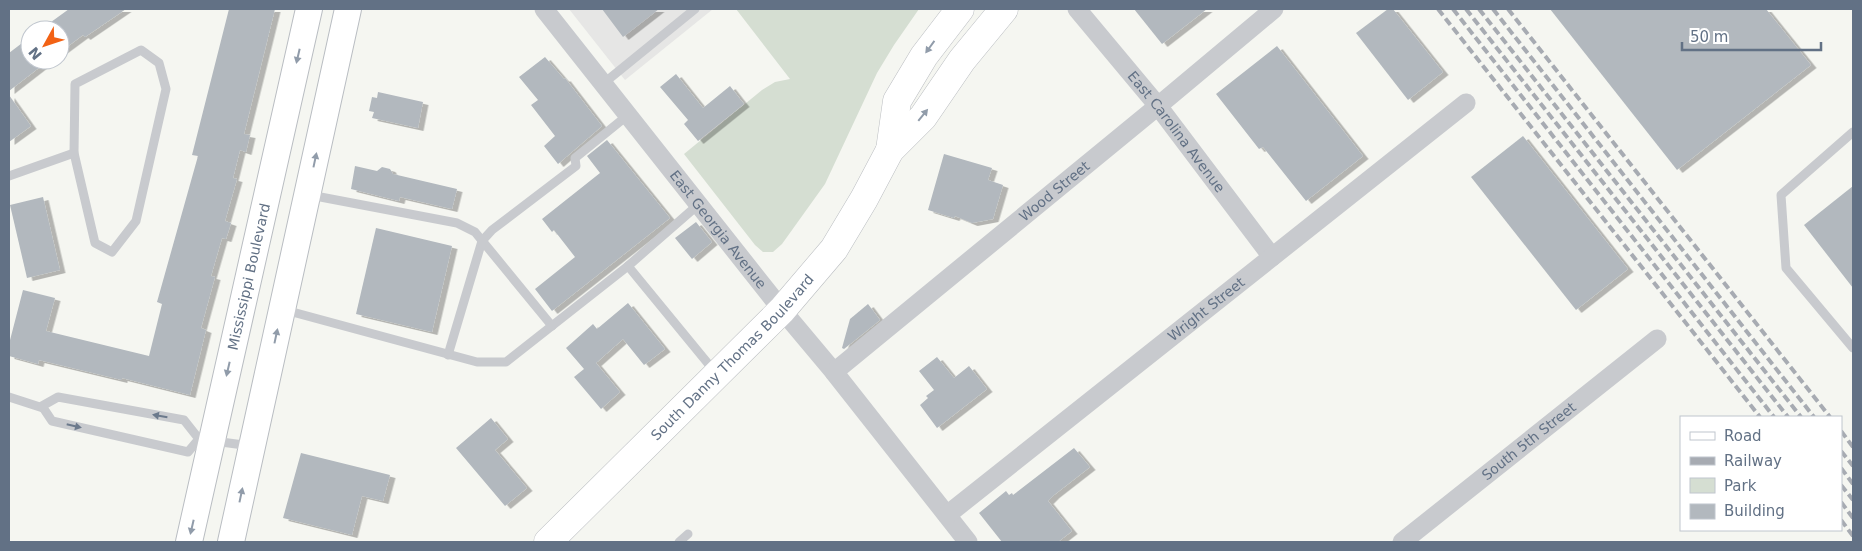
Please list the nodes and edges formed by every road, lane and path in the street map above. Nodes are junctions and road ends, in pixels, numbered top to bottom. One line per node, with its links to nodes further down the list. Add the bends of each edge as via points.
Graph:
1 (308, 9): 21 (main road, Mississippi Boulevard, one-way to 21)
2 (348, 9): 17 (main road, one-way to 2)
3 (544, 9): 9 (street, East Georgia Avenue)
4 (695, 9): 9 (lane)
5 (960, 9): 14 (main road, South Danny Thomas Boulevard, one-way to 14, via 924,56 897,101)
6 (1004, 9): 14 (main road, South Danny Thomas Boulevard, one-way to 6, via 923,117 962,60)
7 (1077, 9): 11 (street, East Carolina Avenue)
8 (1274, 9): 11 (street, Wood Street)
9 (604, 84): 12 (street, East Georgia Avenue)
10 (1466, 103): 20 (street, Wright Street)
11 (1158, 106): 20 (street, East Carolina Avenue); 30 (street, Wood Street)
12 (628, 115): 18 (street, East Georgia Avenue); 19 (lane, via 576,158 576,166)
13 (1853, 132): 28 (lane, via 1781,196 1786,268)
14 (890, 150): 25 (main road, South Danny Thomas Boulevard, via 834,249)
15 (74, 153): 15 (lane, via 95,243 112,252 136,220 166,89 159,63 141,50 75,84); 16 (lane)
16 (9, 176)
17 (308, 194): 19 (lane, via 456,224 474,232); 23 (main road)
18 (699, 204): 22 (lane); 25 (street, East Georgia Avenue)
19 (482, 241): 26 (lane); 29 (lane)
20 (1272, 258): 36 (street, Wright Street)
21 (253, 259): 23 (main road); 34 (main road, Mississippi Boulevard, one-way to 34)
22 (628, 266): 26 (lane); 31 (lane)
23 (291, 268): 24 (main road)
24 (282, 310): 29 (lane); 35 (main road, one-way to 24)
25 (782, 310): 30 (street, East Georgia Avenue); 31 (main road, South Danny Thomas Boulevard)
26 (552, 326): 29 (lane, via 506,362 476,362)
27 (1657, 339): 43 (street, South 5th Street)
28 (1853, 348)
29 (448, 355)
30 (834, 372): 36 (street, East Georgia Avenue)
31 (717, 374): 40 (main road, South Danny Thomas Boulevard)
32 (9, 397): 33 (lane)
33 (43, 408): 34 (lane, one-way to 34, via 52,420 188,452); 34 (lane, one-way to 33, via 184,420 58,397)
34 (206, 439): 35 (lane); 38 (main road, Mississippi Boulevard, one-way to 38)
35 (252, 446): 39 (main road, one-way to 35)
36 (947, 515): 42 (street, East Georgia Avenue)
37 (688, 534): 41 (lane)
38 (189, 542)
39 (231, 542)
40 (548, 542)
41 (678, 542)
42 (968, 542)
43 (1402, 542)

